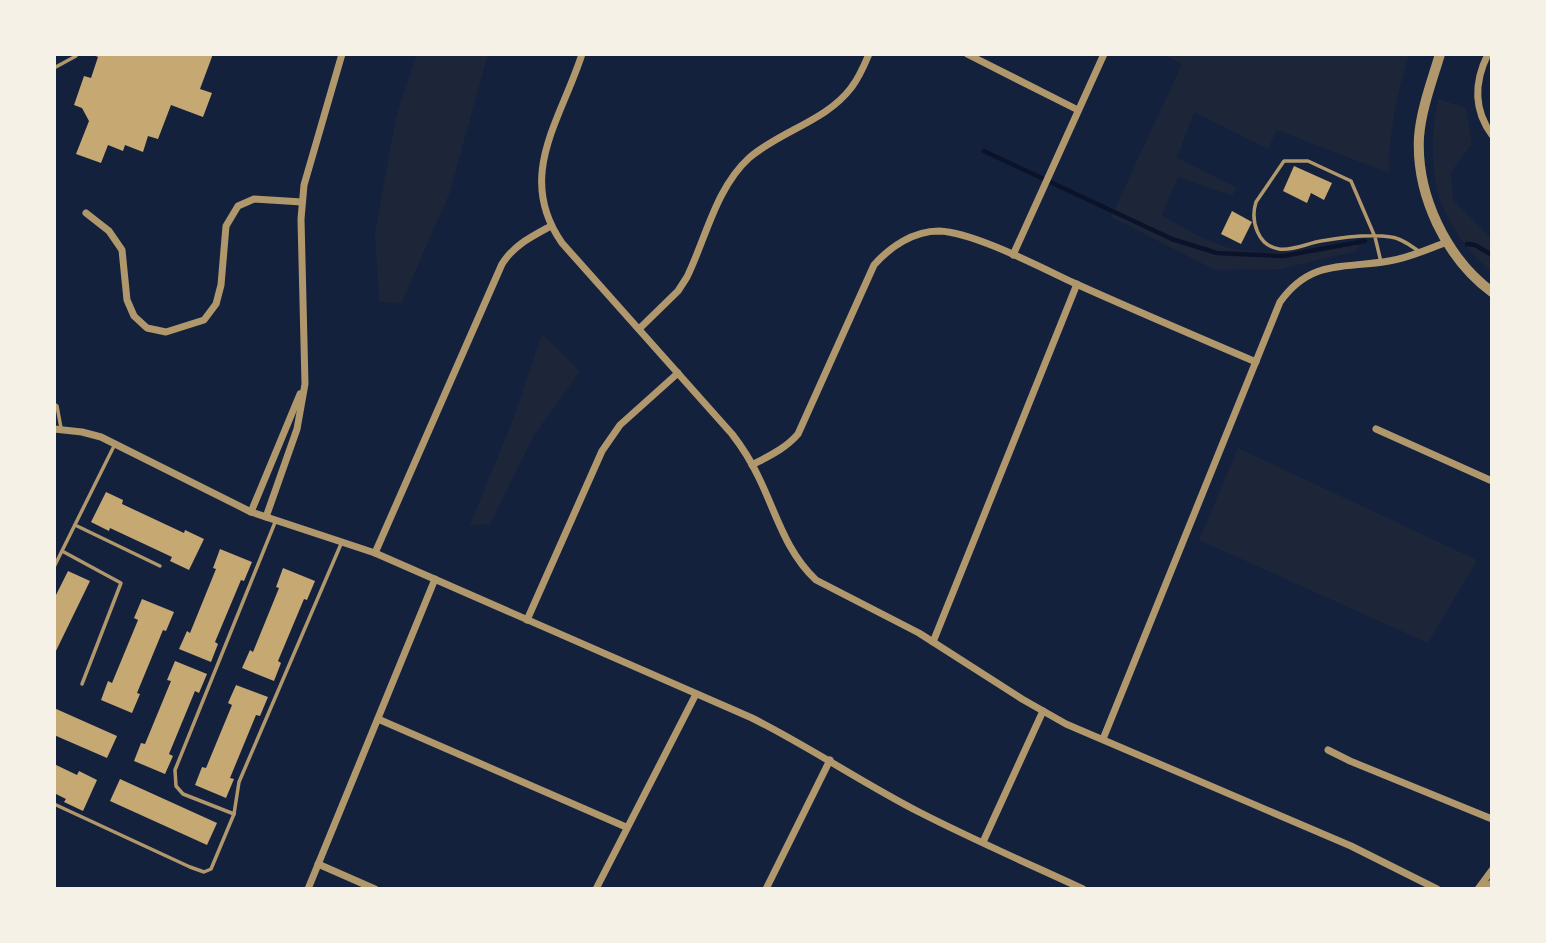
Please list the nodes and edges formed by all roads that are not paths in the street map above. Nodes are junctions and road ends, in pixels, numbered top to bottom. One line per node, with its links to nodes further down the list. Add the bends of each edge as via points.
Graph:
1 (342, 54): 12 (street)
2 (582, 54): 14 (street, via 541,168)
3 (869, 54): 22 (street, via 851,88 827,111 750,157 729,180 687,277)
4 (967, 54): 10 (street)
5 (1104, 54): 10 (street)
6 (1440, 54): 16 (street, via 1419,138 1432,213)
7 (1488, 54): 11 (street, via 1480,69 1477,92 1478,109)
8 (76, 56): 9 (lane)
9 (54, 68)
10 (1078, 110): 18 (street)
11 (1492, 135)
12 (302, 202): 13 (street, via 254,199 238,206 226,226 216,304 204,320 166,332 147,328 134,316 127,300 122,250 109,231); 25 (street)
13 (86, 214)
14 (551, 226): 22 (street); 38 (street, via 521,243 502,264)
15 (1375, 237): 15 (lane, via 1279,249 1259,236 1253,210 1284,161 1308,161 1351,181); 17 (lane, via 1396,237); 19 (lane)
16 (1447, 242): 17 (street); 21 (street, via 1466,269)
17 (1420, 252): 19 (street)
18 (1013, 255): 20 (street); 30 (street, via 935,231 908,238 883,256 867,279 798,434)
19 (1381, 262): 23 (street, via 1324,268 1299,280 1280,302)
20 (1077, 284): 23 (street); 43 (street)
21 (1492, 292)
22 (639, 330): 24 (street)
23 (1256, 362): 48 (street)
24 (678, 373): 30 (street, via 732,434); 42 (street, via 620,425 602,451)
25 (305, 384): 32 (street); 33 (street, via 297,429)
26 (54, 404): 27 (lane)
27 (58, 429): 29 (street)
28 (1376, 429): 31 (street)
29 (115, 444): 32 (street); 35 (lane)
30 (752, 465): 43 (street, via 791,551 806,571)
31 (1492, 481)
32 (251, 512): 33 (street)
33 (266, 517): 34 (street)
34 (276, 520): 36 (street); 52 (lane, via 175,770 176,786 183,794)
35 (75, 525): 37 (lane); 39 (lane)
36 (342, 542): 38 (street); 52 (lane, via 239,782)
37 (62, 551): 40 (lane); 44 (lane, via 121,583)
38 (375, 553): 41 (street)
39 (160, 566)
40 (54, 567)
41 (435, 579): 42 (street); 47 (street)
42 (527, 620): 45 (street)
43 (933, 642): 46 (street)
44 (82, 684)
45 (696, 694): 50 (street); 54 (street)
46 (1043, 711): 48 (street); 55 (street)
47 (378, 719): 54 (street); 56 (street)
48 (1103, 739): 64 (street, via 1351,846)
49 (1328, 750): 53 (street)
50 (830, 760): 55 (street, via 865,783); 62 (street)
51 (54, 804): 52 (lane, via 204,872 217,860)
52 (234, 814)
53 (1492, 820)
54 (626, 828): 61 (street)
55 (983, 842): 63 (street)
56 (318, 864): 59 (street); 60 (street)
57 (1492, 870): 65 (street)
58 (1492, 883): 65 (street)
59 (307, 889)
60 (375, 889)
61 (596, 889)
62 (766, 889)
63 (1083, 889)
64 (1437, 889)
65 (1480, 889)

